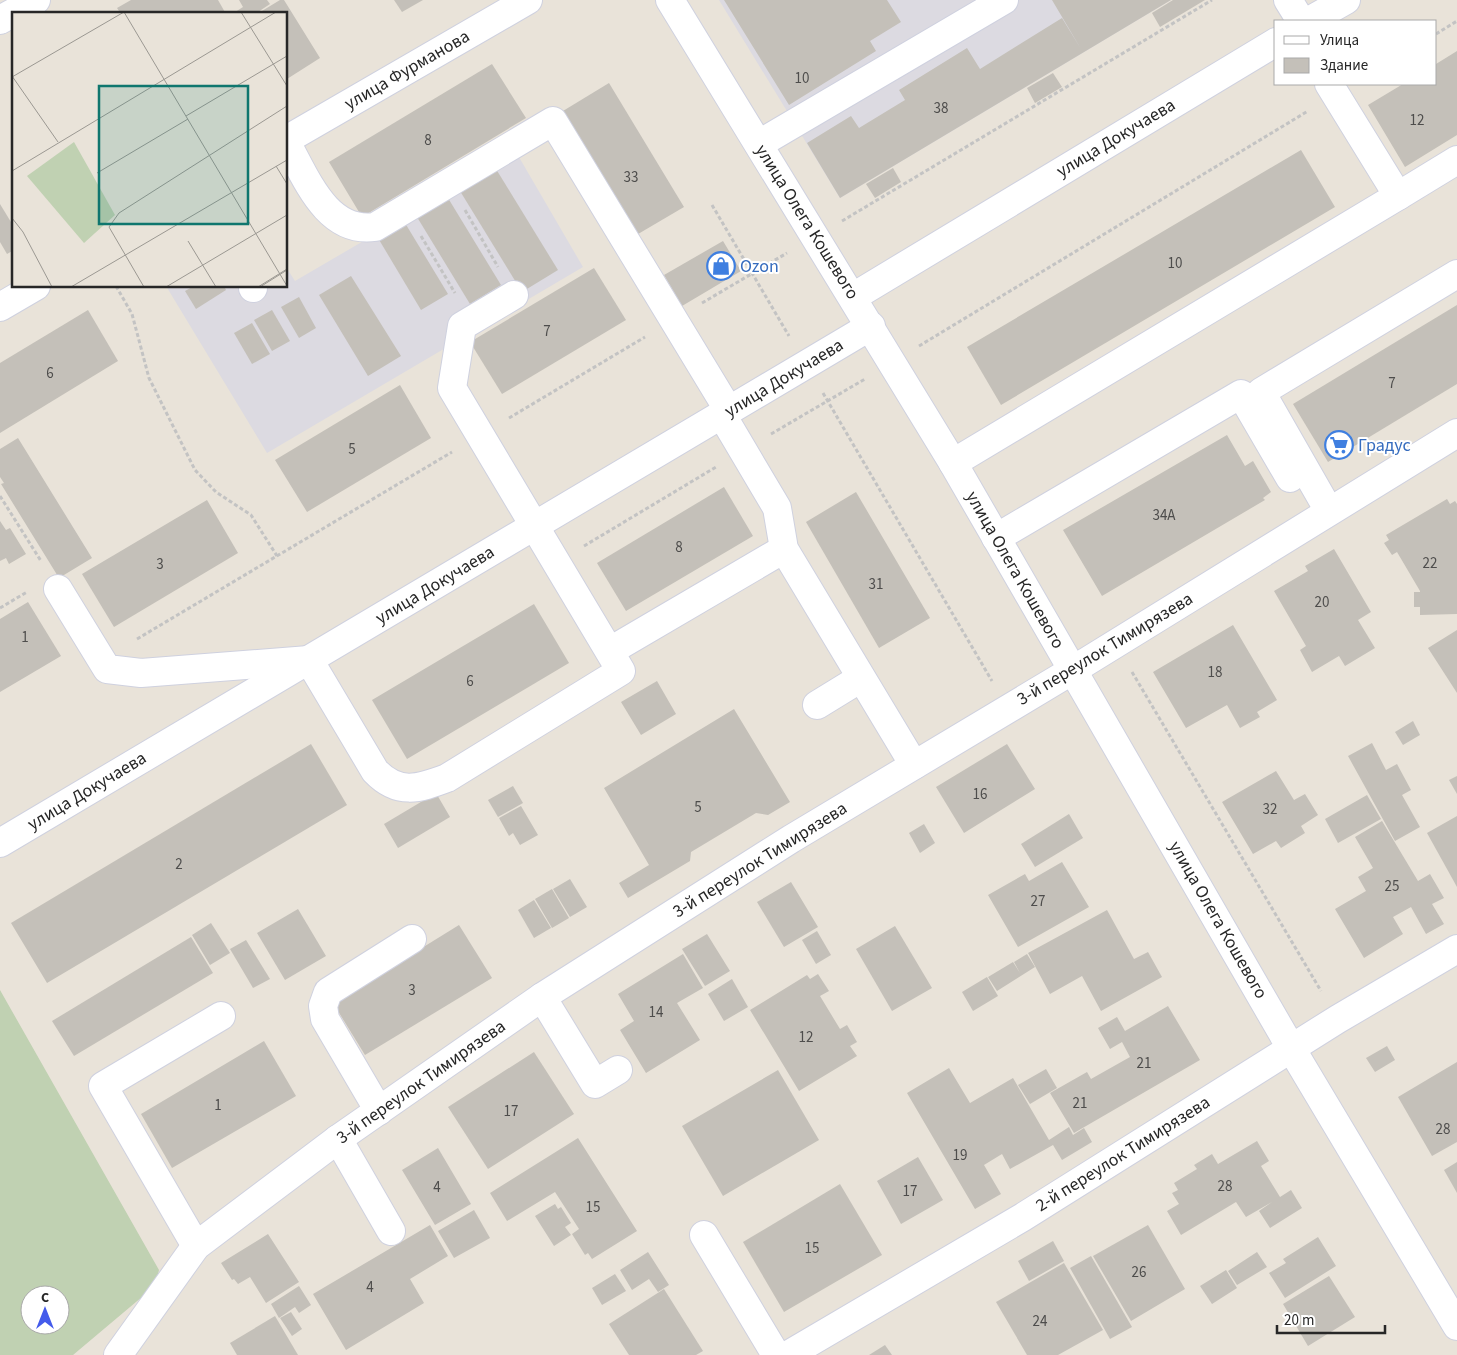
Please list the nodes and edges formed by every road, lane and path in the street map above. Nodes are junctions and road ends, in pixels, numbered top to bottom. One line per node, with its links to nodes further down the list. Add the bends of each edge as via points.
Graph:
1 (36, 0): 7 (street)
2 (528, 0): 16 (street, улица Фурманова)
3 (670, 0): 17 (street, улица Олега Кошевого)
4 (1004, 0): 17 (street)
5 (1288, 0): 10 (street)
6 (1346, 0): 11 (street)
7 (14, 12)
8 (12, 13): 9 (street)
9 (0, 20)
10 (1300, 20)
11 (1311, 20)
12 (1457, 21): 13 (path)
13 (1437, 33)
14 (1274, 43): 28 (street, улица Докучаева)
15 (1332, 89): 21 (street); 32 (path)
16 (288, 140)
17 (759, 144): 28 (street, улица Олега Кошевого)
18 (288, 145): 23 (street, via 320,201 330,213 348,225 363,229 375,227)
19 (1457, 160): 21 (street)
20 (449, 184): 23 (street); 27 (path); 35 (street, via 553,121)
21 (1398, 196): 38 (street)
22 (712, 205): 33 (path)
23 (405, 210): 30 (path)
24 (1457, 274): 41 (street, via 1261,392)
25 (33, 288): 29 (street)
26 (117, 288): 45 (path, via 132,314 149,378 195,470 216,492 251,515)
27 (514, 295): 30 (street)
28 (853, 297): 31 (street, улица Олега Кошевого)
29 (0, 307)
30 (471, 321): 42 (street, via 462,326 452,388)
31 (871, 326): 32 (street, улица Олега Кошевого); 33 (street, улица Докучаева)
32 (892, 362): 34 (path); 38 (street, улица Олега Кошевого)
33 (806, 364): 34 (path); 35 (street, улица Докучаева)
34 (828, 401): 37 (path); 54 (path)
35 (725, 413): 37 (street); 42 (street, улица Докучаева)
36 (1457, 433): 41 (street, 3-й переулок Тимирязева)
37 (743, 451): 44 (street, via 777,508); 46 (path)
38 (953, 463): 43 (street, улица Олега Кошевого)
39 (1290, 478): 43 (street, via 1241,394)
40 (0, 496): 47 (path)
41 (1329, 511): 48 (street, 3-й переулок Тимирязева)
42 (536, 525): 46 (street); 50 (street, улица Докучаева)
43 (996, 538): 51 (street, улица Олега Кошевого)
44 (784, 549): 49 (street); 52 (street)
45 (277, 556)
46 (557, 562): 49 (street)
47 (58, 589): 50 (street, via 107,668 140,673)
48 (1115, 643): 51 (street, 3-й переулок Тимирязева); 61 (path)
49 (610, 651): 50 (street, via 621,671 446,778 426,786 406,787 387,783 375,770)
50 (309, 660): 56 (street, улица Докучаева)
51 (1073, 670): 54 (street, 3-й переулок Тимирязева); 62 (street, улица Олега Кошевого)
52 (862, 678): 53 (street); 55 (street)
53 (817, 705)
54 (1009, 708): 55 (street, 3-й переулок Тимирязева)
55 (914, 765): 59 (street, 3-й переулок Тимирязева)
56 (0, 843)
57 (412, 939): 64 (street, via 328,992 323,1006 325,1020)
58 (1457, 950): 61 (street, 2-й переулок Тимирязева)
59 (542, 997): 63 (street, via 596,1084); 64 (street, 3-й переулок Тимирязева)
60 (221, 1016): 68 (street, via 103,1086)
61 (1338, 1019): 62 (street, 2-й переулок Тимирязева)
62 (1292, 1048): 69 (street, улица Олега Кошевого); 72 (street, 2-й переулок Тимирязева, via 1023,1217)
63 (618, 1070)
64 (379, 1111): 65 (street, 3-й переулок Тимирязева)
65 (338, 1139): 66 (street); 68 (street, 3-й переулок Тимирязева)
66 (391, 1231)
67 (704, 1235): 71 (street)
68 (196, 1246): 70 (street, 3-й переулок Тимирязева)
69 (1457, 1326)
70 (118, 1355)
71 (776, 1355)
72 (788, 1355)

